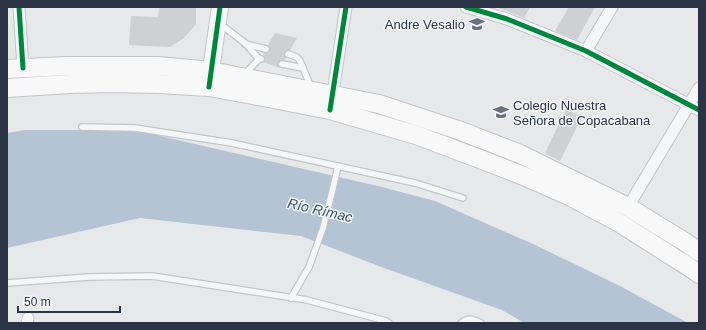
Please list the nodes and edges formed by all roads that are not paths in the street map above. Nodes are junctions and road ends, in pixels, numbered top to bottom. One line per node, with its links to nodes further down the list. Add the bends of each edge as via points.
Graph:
1 (19, 7): 11 (street)
2 (346, 7): 18 (street)
3 (466, 7): 8 (street)
4 (612, 7): 8 (street)
5 (219, 15): 6 (lane); 14 (street)
6 (245, 43): 7 (lane); 13 (lane, via 260,59)
7 (266, 49)
8 (586, 51): 19 (street)
9 (288, 54): 12 (lane, via 298,57)
10 (282, 64): 12 (lane)
11 (15, 68): 14 (main road, via 158,66)
12 (303, 68): 17 (lane)
13 (242, 77): 14 (main road); 17 (main road)
14 (210, 79): 15 (main road, via 158,84 69,84); 18 (main road, via 264,97)
15 (7, 88)
16 (699, 88): 19 (street)
17 (313, 91): 18 (main road)
18 (332, 102): 23 (main road, via 386,106 491,142); 25 (main road, via 378,124 452,148 566,195 618,222)
19 (694, 107): 23 (street)
20 (82, 127): 21 (lane, via 135,128 232,143)
21 (338, 166): 22 (lane, via 415,183); 27 (lane, via 309,267)
22 (463, 198)
23 (628, 207): 24 (main road)
24 (699, 252)
25 (699, 274)
26 (7, 283): 27 (lane, via 89,277 152,276)
27 (291, 298): 28 (lane)
28 (390, 323)
29 (461, 323): 30 (lane, via 468,319)
30 (481, 323)

